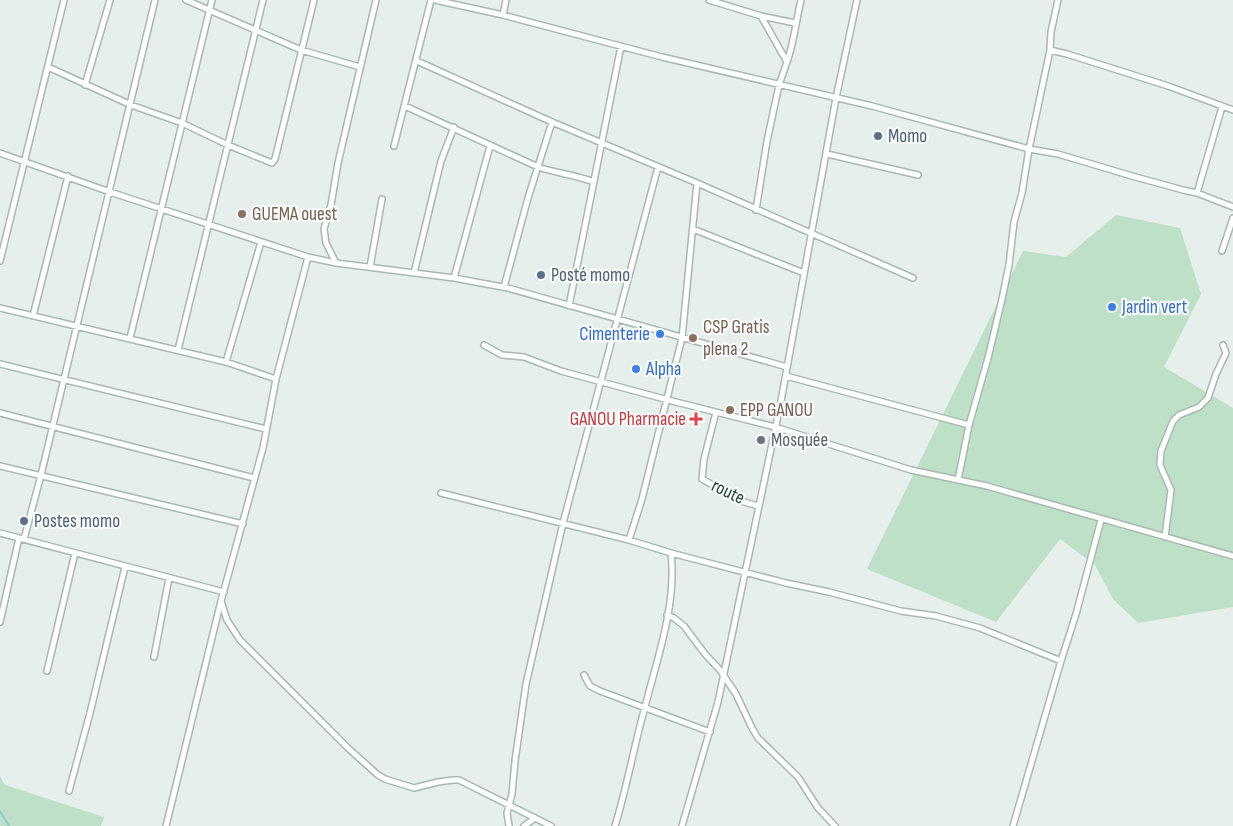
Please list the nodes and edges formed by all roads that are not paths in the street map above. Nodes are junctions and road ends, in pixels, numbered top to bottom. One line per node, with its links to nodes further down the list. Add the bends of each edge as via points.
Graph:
1 (64, 0): 25 (street)
2 (110, 0): 27 (street)
3 (155, 0): 30 (street)
4 (186, 0): 15 (street)
5 (212, 0): 15 (street)
6 (263, 0): 19 (street)
7 (314, 0): 21 (street)
8 (376, 0): 26 (street)
9 (433, 0): 16 (street); 23 (street)
10 (506, 0): 16 (street)
11 (709, 0): 17 (street)
12 (801, 0): 18 (street)
13 (857, 0): 29 (street)
14 (1058, 0): 22 (street)
15 (210, 10): 19 (street); 35 (street)
16 (502, 15): 20 (street)
17 (761, 16): 18 (street); 24 (street)
18 (795, 23): 24 (street)
19 (255, 30): 21 (street); 38 (street)
20 (621, 46): 28 (street); 37 (street)
21 (301, 50): 26 (street); 38 (street, via 275,159 267,161)
22 (1050, 50): 32 (street, via 1168,86); 41 (street)
23 (417, 60): 31 (street); 34 (street)
24 (787, 62): 28 (street)
25 (48, 67): 27 (street); 44 (street)
26 (360, 67): 65 (street, via 324,229 326,244)
27 (85, 84): 30 (street)
28 (779, 85): 29 (street); 56 (street)
29 (836, 98): 41 (street); 43 (street)
30 (131, 105): 35 (street); 51 (street)
31 (405, 106): 36 (street); 39 (street)
32 (1222, 107): 33 (street); 52 (street)
33 (1233, 110)
34 (552, 122): 37 (street); 45 (street)
35 (182, 123): 38 (street); 55 (street)
36 (454, 127): 40 (street); 67 (street, via 442,161)
37 (600, 141): 46 (street); 49 (street)
38 (228, 145): 58 (street)
39 (394, 146)
40 (490, 146): 45 (street); 69 (street)
41 (1029, 149): 52 (street, via 1058,154); 92 (street, via 1002,300)
42 (0, 152): 44 (street)
43 (827, 154): 47 (street); 60 (street)
44 (25, 162): 48 (street); 64 (street)
45 (538, 167): 49 (street); 71 (street)
46 (658, 167): 50 (street); 75 (street)
47 (918, 175)
48 (68, 176): 51 (street); 74 (street)
49 (594, 182): 72 (street)
50 (697, 183): 56 (street); 59 (street)
51 (110, 192): 55 (street); 76 (street)
52 (1197, 193): 54 (street)
53 (382, 199): 66 (street)
54 (1233, 207)
55 (161, 208): 58 (street); 77 (street)
56 (756, 210): 60 (street)
57 (1233, 218): 62 (street)
58 (208, 224): 61 (street); 81 (street)
59 (693, 229): 68 (street); 78 (street)
60 (812, 232): 68 (street); 70 (street)
61 (261, 242): 63 (street); 82 (street)
62 (1222, 251)
63 (308, 256): 65 (street); 87 (street)
64 (0, 260)
65 (336, 263): 66 (street)
66 (370, 267): 67 (street)
67 (414, 273): 69 (street)
68 (804, 273): 84 (street)
69 (454, 278): 71 (street)
70 (913, 278)
71 (504, 287): 72 (street)
72 (569, 306): 75 (street)
73 (0, 308): 74 (street)
74 (33, 316): 76 (street)
75 (617, 319): 78 (street); 88 (street)
76 (77, 325): 77 (street); 86 (street)
77 (130, 338): 81 (street)
78 (682, 338): 84 (street); 89 (street)
79 (484, 345): 88 (street, via 502,355 524,357)
80 (1223, 345): 106 (street, via 1226,353 1208,398 1199,407 1173,421 1161,451 1160,465 1171,490)
81 (178, 350): 82 (street)
82 (226, 362): 87 (street)
83 (0, 364): 86 (street)
84 (787, 367): 85 (street)
85 (786, 376): 92 (street); 94 (street)
86 (64, 379): 93 (street); 95 (street)
87 (276, 379): 95 (street)
88 (601, 382): 89 (street); 103 (street)
89 (668, 400): 94 (street); 108 (street)
90 (0, 413): 93 (street)
91 (715, 416): 101 (street, route, via 702,479 741,501)
92 (969, 425): 99 (street)
93 (53, 426): 97 (street); 98 (street)
94 (775, 427): 99 (street, via 911,470); 101 (street)
95 (266, 429): 98 (street)
96 (0, 466): 97 (street)
97 (41, 475): 104 (street); 107 (street)
98 (254, 478): 104 (street)
99 (958, 480): 102 (street)
100 (441, 493): 103 (street)
101 (758, 506): 113 (street)
102 (1101, 520): 106 (street); 120 (street)
103 (562, 523): 108 (street); 127 (street, via 526,684)
104 (243, 524): 115 (street)
105 (0, 533): 107 (street)
106 (1165, 537): 111 (street)
107 (21, 538): 109 (street); 118 (street)
108 (629, 540): 110 (street)
109 (75, 553): 112 (street); 121 (street)
110 (671, 553): 113 (street); 117 (street, via 673,578)
111 (1233, 556)
112 (125, 566): 114 (street); 126 (street)
113 (744, 572): 120 (street, via 980,628); 123 (street)
114 (170, 578): 115 (street); 119 (street)
115 (224, 592): 116 (street)
116 (221, 601): 127 (street, via 227,620 240,640 342,742 385,780 414,788 456,780); 129 (street)
117 (667, 615): 123 (street, via 684,626); 124 (street)
118 (0, 622)
119 (154, 656)
120 (1061, 661): 136 (street)
121 (47, 671)
122 (584, 675): 124 (street, via 590,686)
123 (724, 675): 125 (street); 135 (street, via 758,738 798,777 818,808)
124 (645, 707): 125 (street); 133 (street)
125 (710, 732): 134 (street)
126 (69, 791)
127 (509, 806): 128 (street); 130 (street)
128 (535, 818): 131 (street); 132 (street)
129 (166, 826)
130 (509, 826)
131 (524, 826)
132 (551, 826)
133 (616, 826)
134 (682, 826)
135 (835, 826)
136 (1013, 826)

